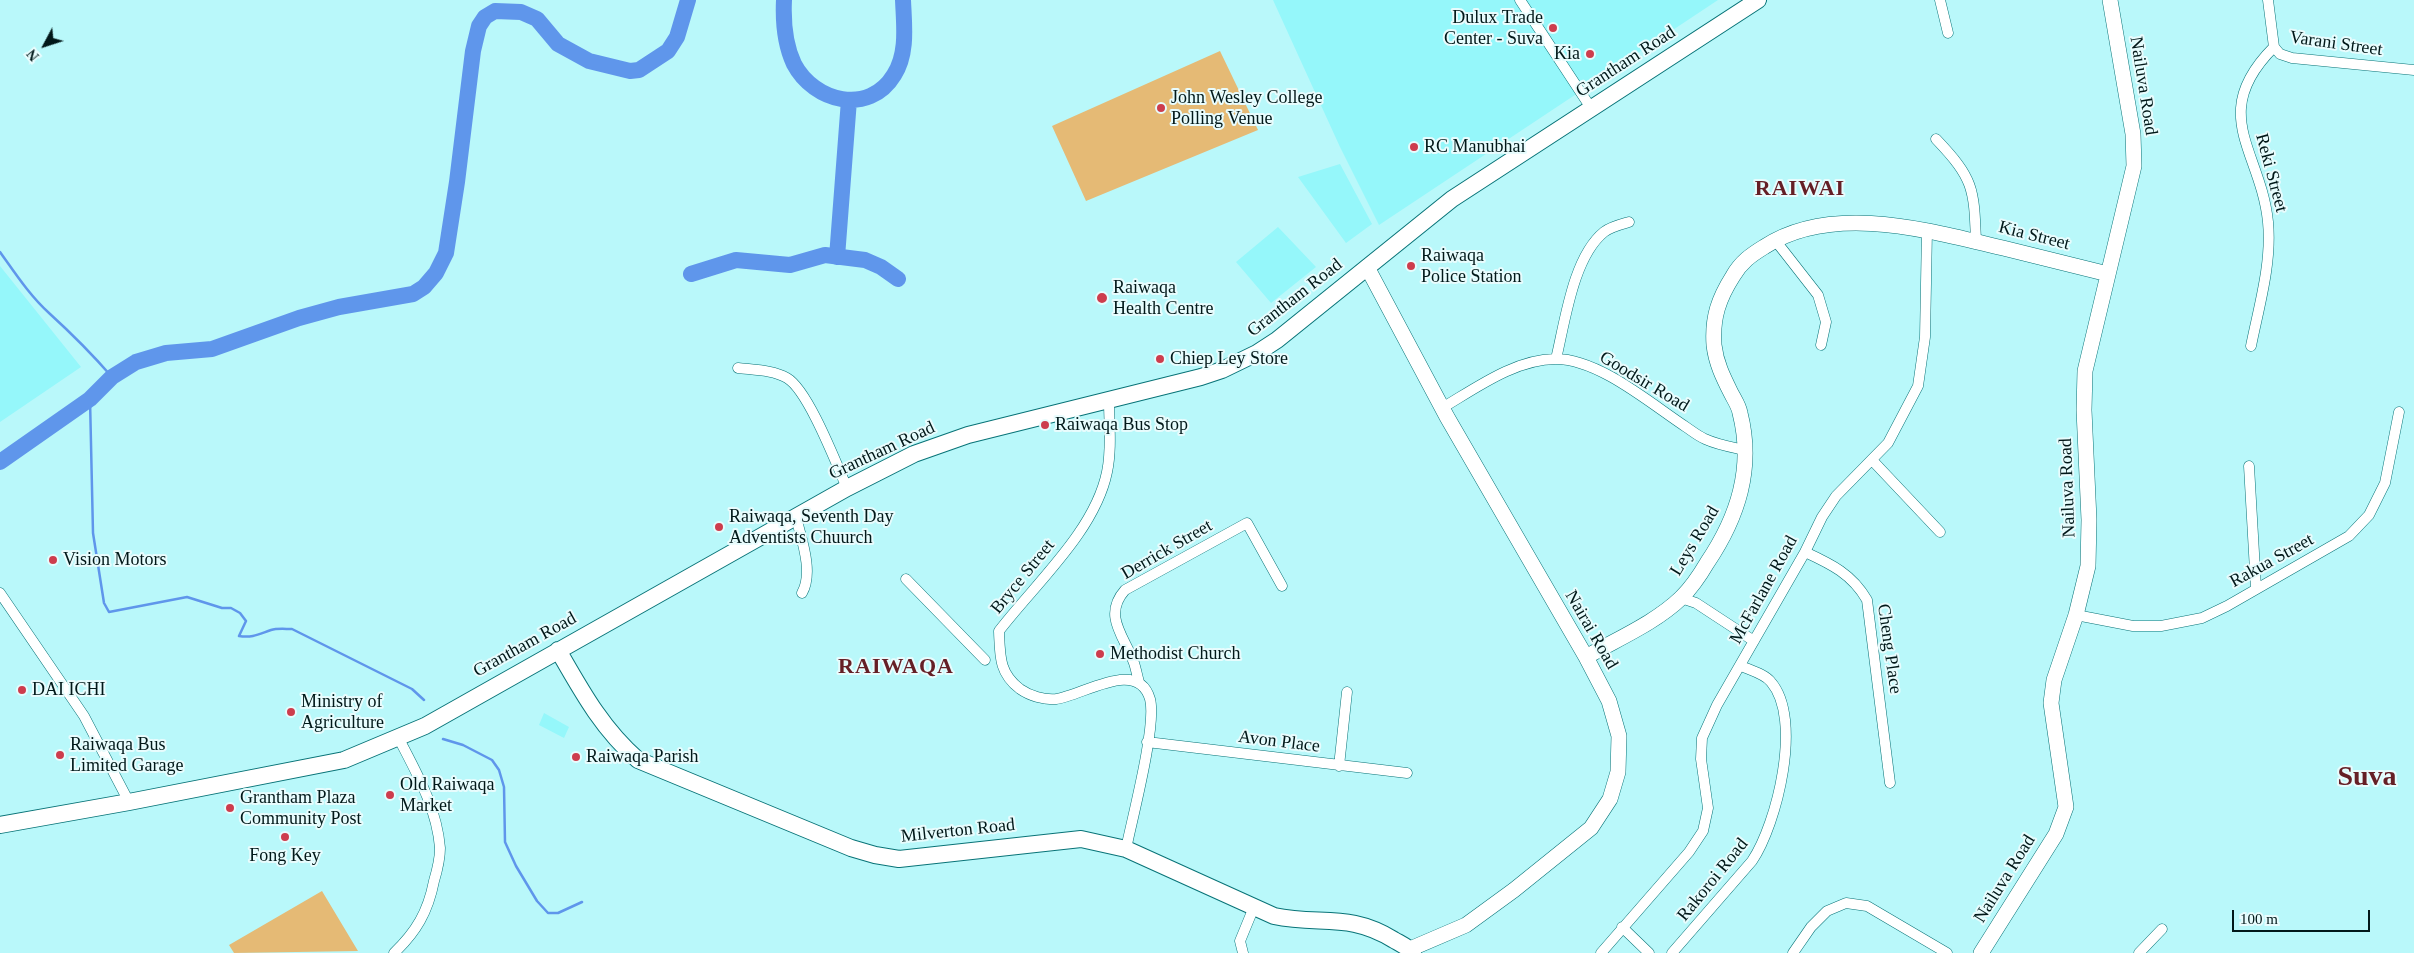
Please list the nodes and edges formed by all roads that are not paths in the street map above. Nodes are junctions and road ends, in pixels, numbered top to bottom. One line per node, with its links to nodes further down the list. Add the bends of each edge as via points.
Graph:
1 (1520, 0): 9 (street)
2 (1758, 0): 9 (main road, Grantham Road)
3 (1940, 0): 6 (street)
4 (2110, 0): 17 (street, Nailuva Road, via 2133,134 2134,166)
5 (2268, 0): 7 (street, Varani Street)
6 (1948, 34)
7 (2274, 47): 8 (street, Varani Street, via 2280,54 2292,58); 19 (street, Reki Street, via 2261,60 2249,81 2240,113 2242,136 2268,220 2268,256)
8 (2414, 70)
9 (1591, 108): 16 (main road, Grantham Road, via 1452,199)
10 (1936, 140): 15 (street, via 1960,164 1972,187)
11 (1629, 222): 20 (street, via 1605,231 1580,266)
12 (1927, 230): 13 (street, Leys Road); 14 (street, Leys Road, via 1856,223 1800,230); 26 (street, McFarlane Road, via 1925,338 1918,386 1888,443)
13 (1951, 236): 15 (street, Kia Street)
14 (1775, 240): 18 (street, via 1818,295 1826,322); 25 (street, Leys Road, via 1742,261 1719,297 1715,319 1714,344 1719,370 1740,411)
15 (1976, 242): 17 (street, Kia Street)
16 (1367, 267): 22 (main road, Grantham Road, via 1257,353 1201,377); 23 (street, Nairai Road)
17 (2108, 274): 38 (street, Nailuva Road, via 2085,371 2088,566)
18 (1821, 345)
19 (2250, 346)
20 (1556, 359): 23 (street, Goodsir Road, via 1528,364 1499,375); 25 (street, Goodsir Road, via 1591,367 1703,439)
21 (738, 368): 28 (street, via 784,376 794,383)
22 (1109, 400): 28 (main road, Grantham Road, via 968,435 914,454); 44 (street, Bryce Street, via 1107,471 1099,498 1066,550 999,631 1000,649 1002,666 1009,680 1024,692 1041,699 1070,696 1122,679)
23 (1442, 408): 41 (street, Nairai Road)
24 (2399, 412): 34 (street, Rakua Street, via 2385,483 2369,515 2350,536)
25 (1745, 450): 37 (street, Leys Road, via 1741,496 1732,521 1701,574)
26 (1872, 460): 30 (street); 31 (street, McFarlane Road, via 1836,496)
27 (2250, 466): 34 (street)
28 (847, 488): 29 (main road, Grantham Road)
29 (796, 517): 35 (street, via 806,569); 40 (main road, Grantham Road)
30 (1940, 532)
31 (1806, 552): 39 (street, McFarlane Road); 50 (street, Cheng Place, via 1837,567 1852,579 1867,600)
32 (906, 578): 42 (street)
33 (1282, 586): 44 (street, Derrick Street, via 1247,523 1126,590 1118,599 1116,621)
34 (2256, 588): 38 (street, Rakua Street, via 2202,618 2178,624 2133,626)
35 (802, 592)
36 (0, 593): 51 (street, via 84,716)
37 (1681, 598): 39 (street, via 1696,603); 41 (street, Leys Road, via 1656,617)
38 (2076, 615): 65 (street, Nailuva Road, via 2054,680 2051,703 2066,807 2056,834)
39 (1754, 641): 43 (street, McFarlane Road)
40 (558, 650): 46 (main road, Grantham Road); 53 (main road, Milverton Road, via 595,713 618,743 638,760 851,848 899,859 1081,839)
41 (1586, 657): 57 (street, Nairai Road, via 1609,701 1619,736 1618,772 1610,799 1590,828 1514,890 1466,925)
42 (985, 660)
43 (1741, 666): 55 (street, McFarlane Road, via 1717,705 1702,738 1701,759 1708,808 1703,831 1689,852); 62 (street, Rakoroi Road, via 1770,680 1780,693 1787,735 1779,793 1761,847 1752,861)
44 (1139, 682): 47 (street, via 1146,689 1150,702)
45 (1348, 692): 48 (street)
46 (398, 738): 51 (main road, Grantham Road, via 318,767); 58 (street, via 429,802 440,849 431,899 422,920 412,936)
47 (1147, 742): 48 (street, Avon Place); 53 (street)
48 (1339, 766): 49 (street, Avon Place)
49 (1407, 773)
50 (1890, 782)
51 (129, 802): 52 (main road, Grantham Road)
52 (0, 825)
53 (1126, 850): 54 (main road, Milverton Road)
54 (1254, 907): 57 (main road, Milverton Road, via 1274,916 1295,920 1358,922); 59 (street, via 1240,941)
55 (1622, 927): 60 (street, McFarlane Road); 61 (street)
56 (2162, 929): 66 (street)
57 (1412, 951)
58 (394, 953)
59 (1243, 953)
60 (1601, 953)
61 (1649, 953)
62 (1672, 953)
63 (1793, 953): 64 (street, via 1827,911 1846,902 1867,906)
64 (1947, 953)
65 (1980, 953)
66 (2139, 953)

